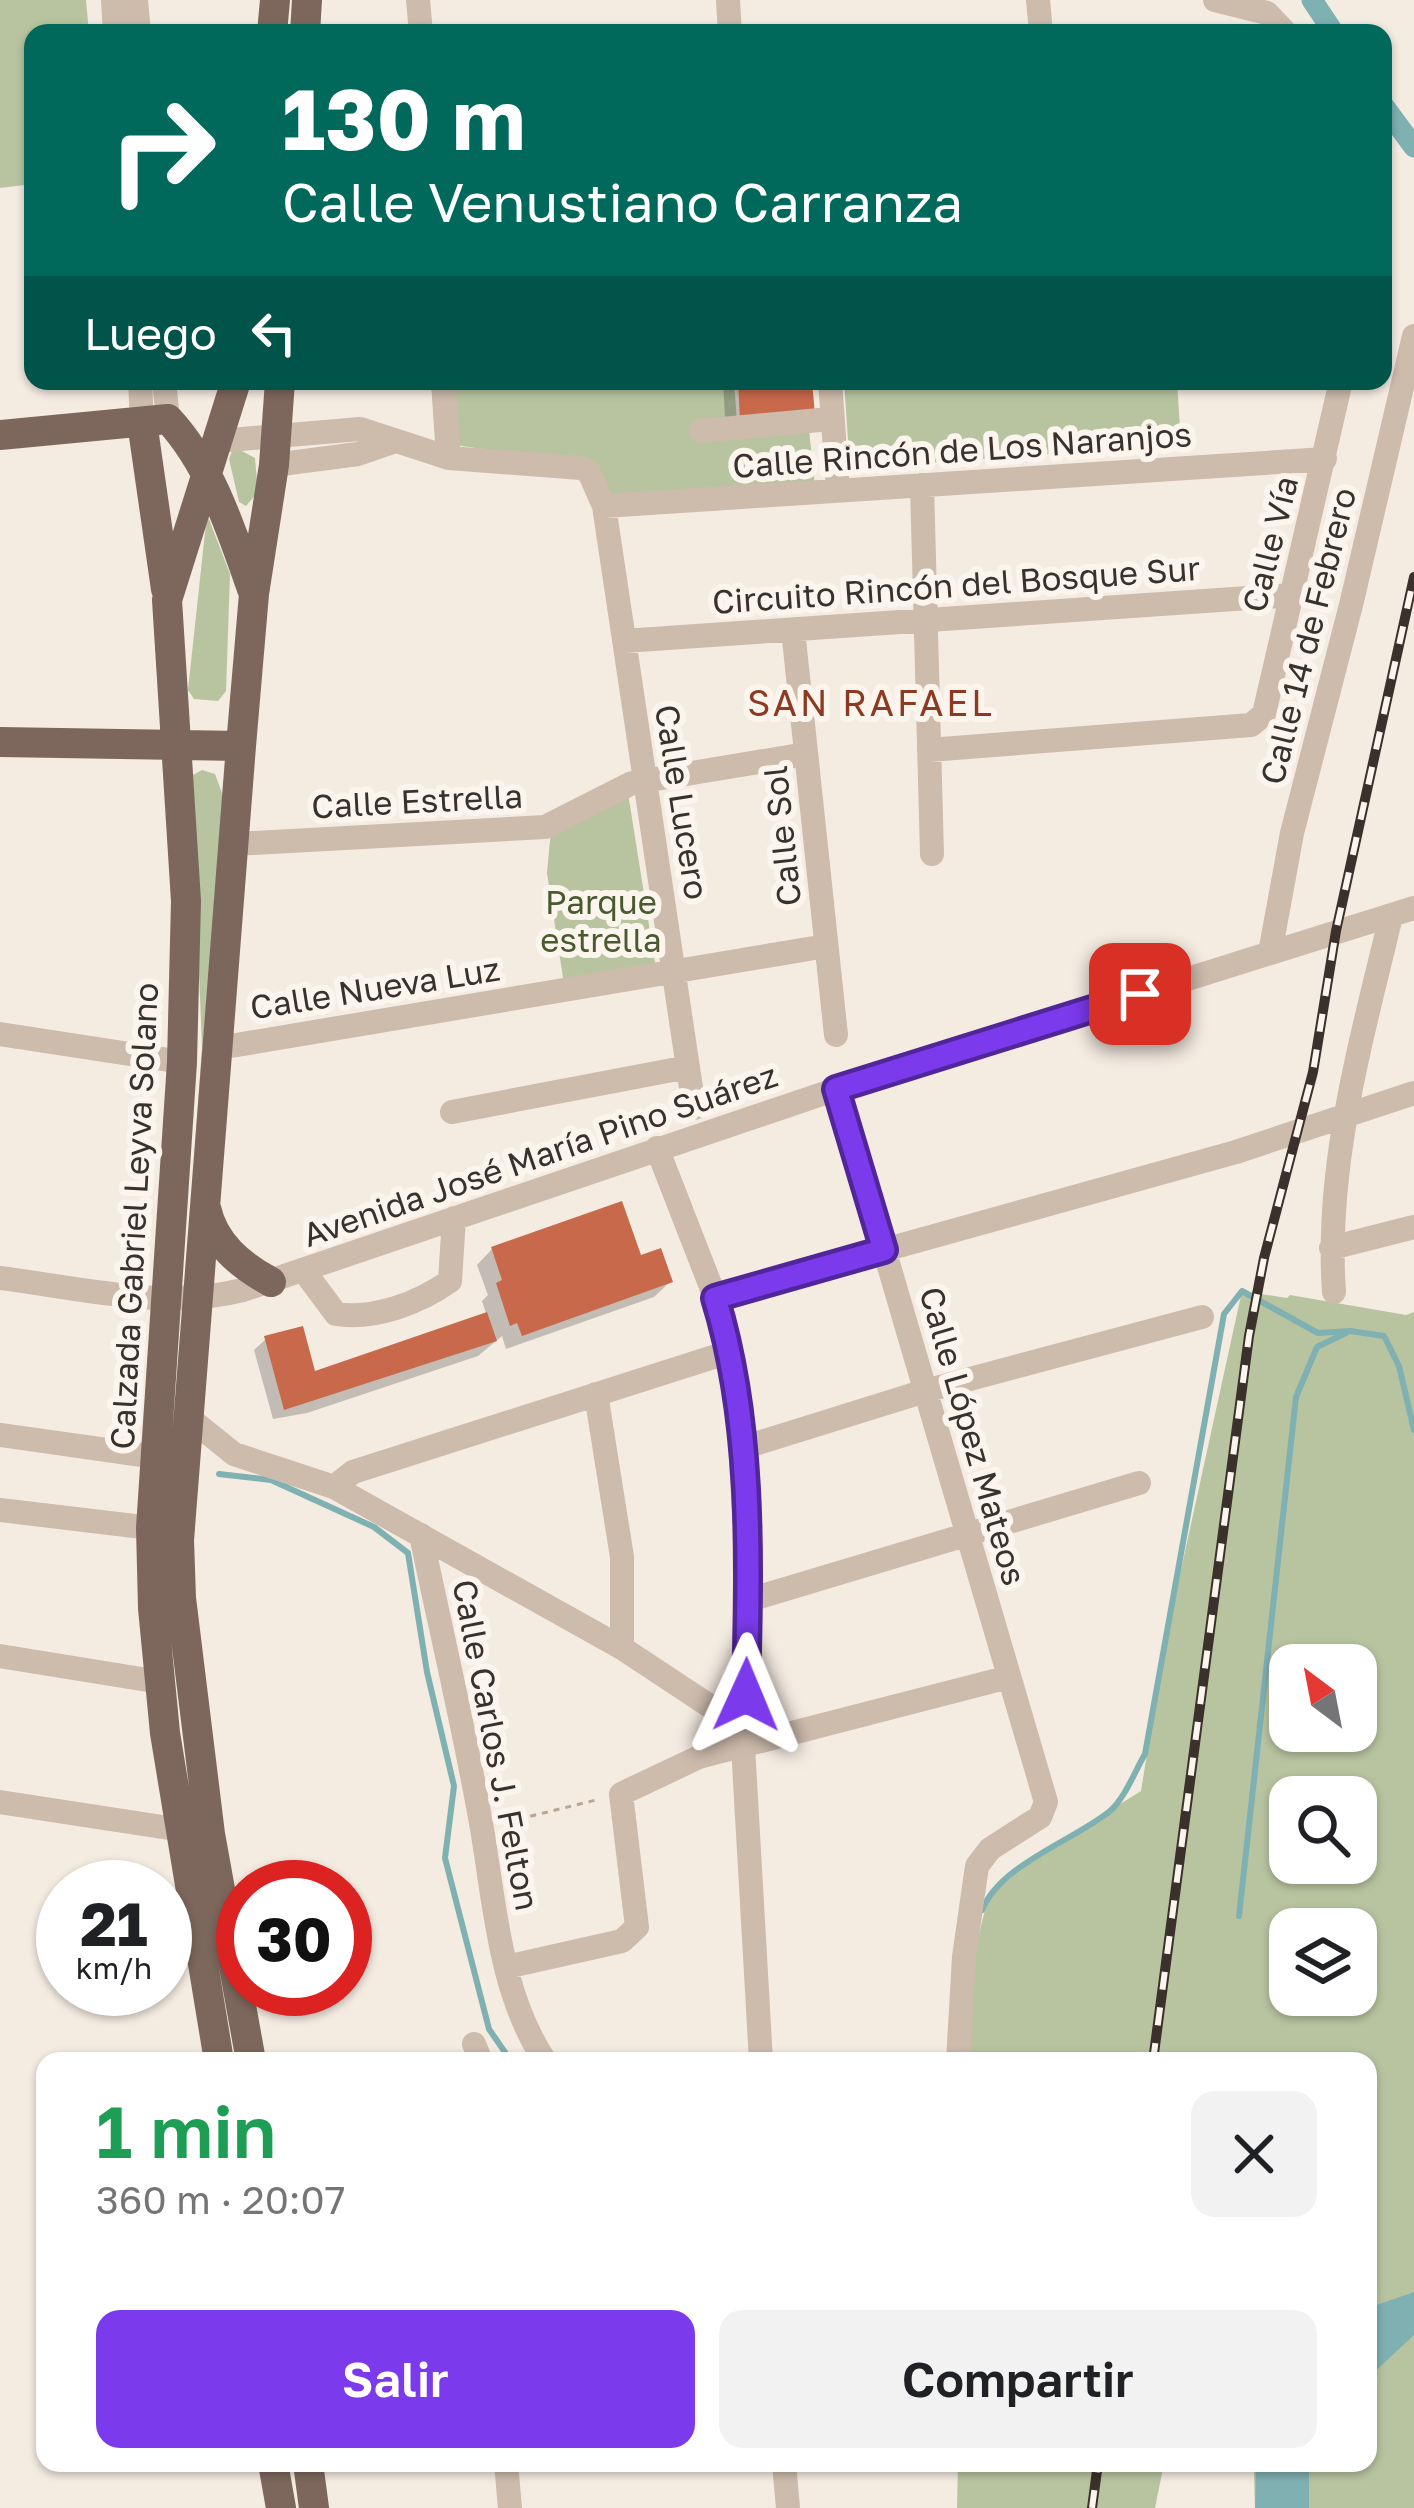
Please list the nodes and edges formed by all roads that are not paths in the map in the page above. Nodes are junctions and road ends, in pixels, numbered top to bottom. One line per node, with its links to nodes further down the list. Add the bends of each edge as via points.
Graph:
1 (1215, 0): 2 (street, via 1256,8)
2 (1277, 24)
3 (1414, 336): 39 (street, Calle 14 de Febrero)
4 (143, 390): 12 (street)
5 (162, 390): 12 (street)
6 (233, 390): 15 (main road, Calzada Gabriel Leyva Solano)
7 (279, 390): 16 (main road, Calzada Gabriel Leyva Solano)
8 (444, 390): 17 (street)
9 (830, 390): 11 (street)
10 (1339, 390): 18 (street, Calle Vía)
11 (830, 419): 13 (street); 21 (street)
12 (155, 421): 14 (main road); 19 (main road, via 184,436); 25 (main road)
13 (701, 431)
14 (0, 435)
15 (218, 441): 16 (street); 19 (main road, Calzada Gabriel Leyva Solano)
16 (275, 452): 17 (street, via 358,454 393,442); 23 (main road, Calzada Gabriel Leyva Solano)
17 (449, 458): 22 (street, via 581,468)
18 (1325, 459): 20 (street, Calle Rincón de Los Naranjos); 24 (street, Calle Vía)
19 (206, 475): 23 (main road); 25 (main road, Calzada Gabriel Leyva Solano)
20 (922, 485): 21 (street, Calle Rincón de Los Naranjos); 26 (street)
21 (838, 491): 22 (street, Calle Rincón de Los Naranjos)
22 (604, 506): 28 (street, Calle Lucero)
23 (254, 594): 30 (main road, Calzada Gabriel Leyva Solano)
24 (1292, 595): 26 (street, Circuito Rincón del Bosque Sur); 32 (street, Calle Vía, via 1264,713 1252,725)
25 (167, 600): 29 (main road, Calzada Gabriel Leyva Solano)
26 (926, 620): 27 (street, Circuito Rincón del Bosque Sur); 32 (street)
27 (793, 630): 28 (street, Circuito Rincón del Bosque Sur); 33 (street, Calle Sol)
28 (624, 641): 34 (street, Calle Lucero)
29 (175, 743): 30 (main road); 31 (main road); 44 (main road, Calzada Gabriel Leyva Solano, via 186,901)
30 (241, 746): 35 (main road, Calzada Gabriel Leyva Solano)
31 (1, 748)
32 (929, 750): 36 (street)
33 (806, 754): 34 (street, Calle Estrella); 38 (street, Calle Sol)
34 (645, 781): 35 (street, Calle Estrella, via 545,827); 40 (street, Calle Lucero)
35 (235, 844): 43 (main road, Calzada Gabriel Leyva Solano)
36 (932, 854)
37 (1402, 912): 39 (street, Avenida José María Pino Suárez); 50 (street)
38 (826, 946): 40 (street, Calle Nueva Luz); 42 (street, Calle Sol)
39 (1270, 953): 46 (street, Avenida José María Pino Suárez)
40 (674, 972): 43 (street, Calle Nueva Luz); 45 (street, Calle Lucero)
41 (0, 1034): 44 (street)
42 (836, 1035)
43 (219, 1048): 52 (main road, Calzada Gabriel Leyva Solano)
44 (182, 1062): 62 (main road, Calzada Gabriel Leyva Solano)
45 (688, 1067): 48 (street, Calle Lucero); 49 (street)
46 (836, 1089): 51 (street, Avenida José María Pino Suárez); 56 (street, Calle López Mateos)
47 (1414, 1093): 50 (street)
48 (694, 1108)
49 (452, 1112)
50 (1345, 1113): 55 (street); 56 (street, via 1236,1152)
51 (657, 1148): 53 (street, Avenida José María Pino Suárez); 61 (street)
52 (205, 1198): 59 (main road, via 234,1258); 62 (main road, Calzada Gabriel Leyva Solano)
53 (454, 1217): 57 (street, Avenida José María Pino Suárez); 57 (street, via 450,1281 407,1303 336,1314)
54 (1414, 1227): 55 (street)
55 (1331, 1248): 60 (street)
56 (884, 1250): 61 (street); 65 (street, Calle López Mateos)
57 (304, 1271): 59 (street, Avenida José María Pino Suárez)
58 (0, 1278): 62 (street)
59 (271, 1282): 62 (street, Avenida José María Pino Suárez)
60 (1334, 1292)
61 (715, 1298): 64 (street)
62 (181, 1300): 67 (main road, Calzada Gabriel Leyva Solano); 70 (main road, Calzada Gabriel Leyva Solano)
63 (1202, 1317): 65 (street)
64 (729, 1352): 66 (street); 69 (street)
65 (925, 1391): 69 (street); 75 (street, Calle López Mateos)
66 (596, 1394): 72 (street, via 352,1472); 78 (street, via 622,1557)
67 (188, 1417): 72 (street, via 234,1454); 84 (main road, Calzada Gabriel Leyva Solano, via 179,1540)
68 (0, 1436): 70 (street)
69 (742, 1448): 77 (street)
70 (155, 1457): 74 (main road, Calzada Gabriel Leyva Solano)
71 (1139, 1483): 75 (street)
72 (334, 1487): 76 (street)
73 (0, 1510): 74 (street)
74 (152, 1528): 81 (main road, Calzada Gabriel Leyva Solano)
75 (968, 1534): 77 (street); 80 (street, Calle López Mateos)
76 (421, 1535): 78 (street); 85 (street, Calle Carlos J. Felton)
77 (748, 1600): 82 (street)
78 (622, 1648): 82 (street)
79 (0, 1656): 81 (street)
80 (1009, 1677): 82 (street); 90 (street, Calle López Mateos, via 1046,1802 1040,1817 977,1866)
81 (160, 1682): 84 (main road, Calzada Gabriel Leyva Solano)
82 (743, 1737): 85 (street, via 621,1794 637,1927 622,1941); 89 (street)
83 (0, 1802): 84 (street)
84 (195, 1832): 86 (main road, Calzada Gabriel Leyva Solano); 87 (main road, Calzada Gabriel Leyva Solano)
85 (506, 1967): 88 (street, Calle Carlos J. Felton)
86 (218, 2052)
87 (249, 2052)
88 (540, 2052)
89 (760, 2052)
90 (959, 2052)
91 (275, 2472): 95 (main road)
92 (309, 2472): 96 (main road)
93 (507, 2472): 97 (street)
94 (785, 2472): 98 (street)
95 (281, 2508)
96 (314, 2508)
97 (511, 2508)
98 (788, 2508)

